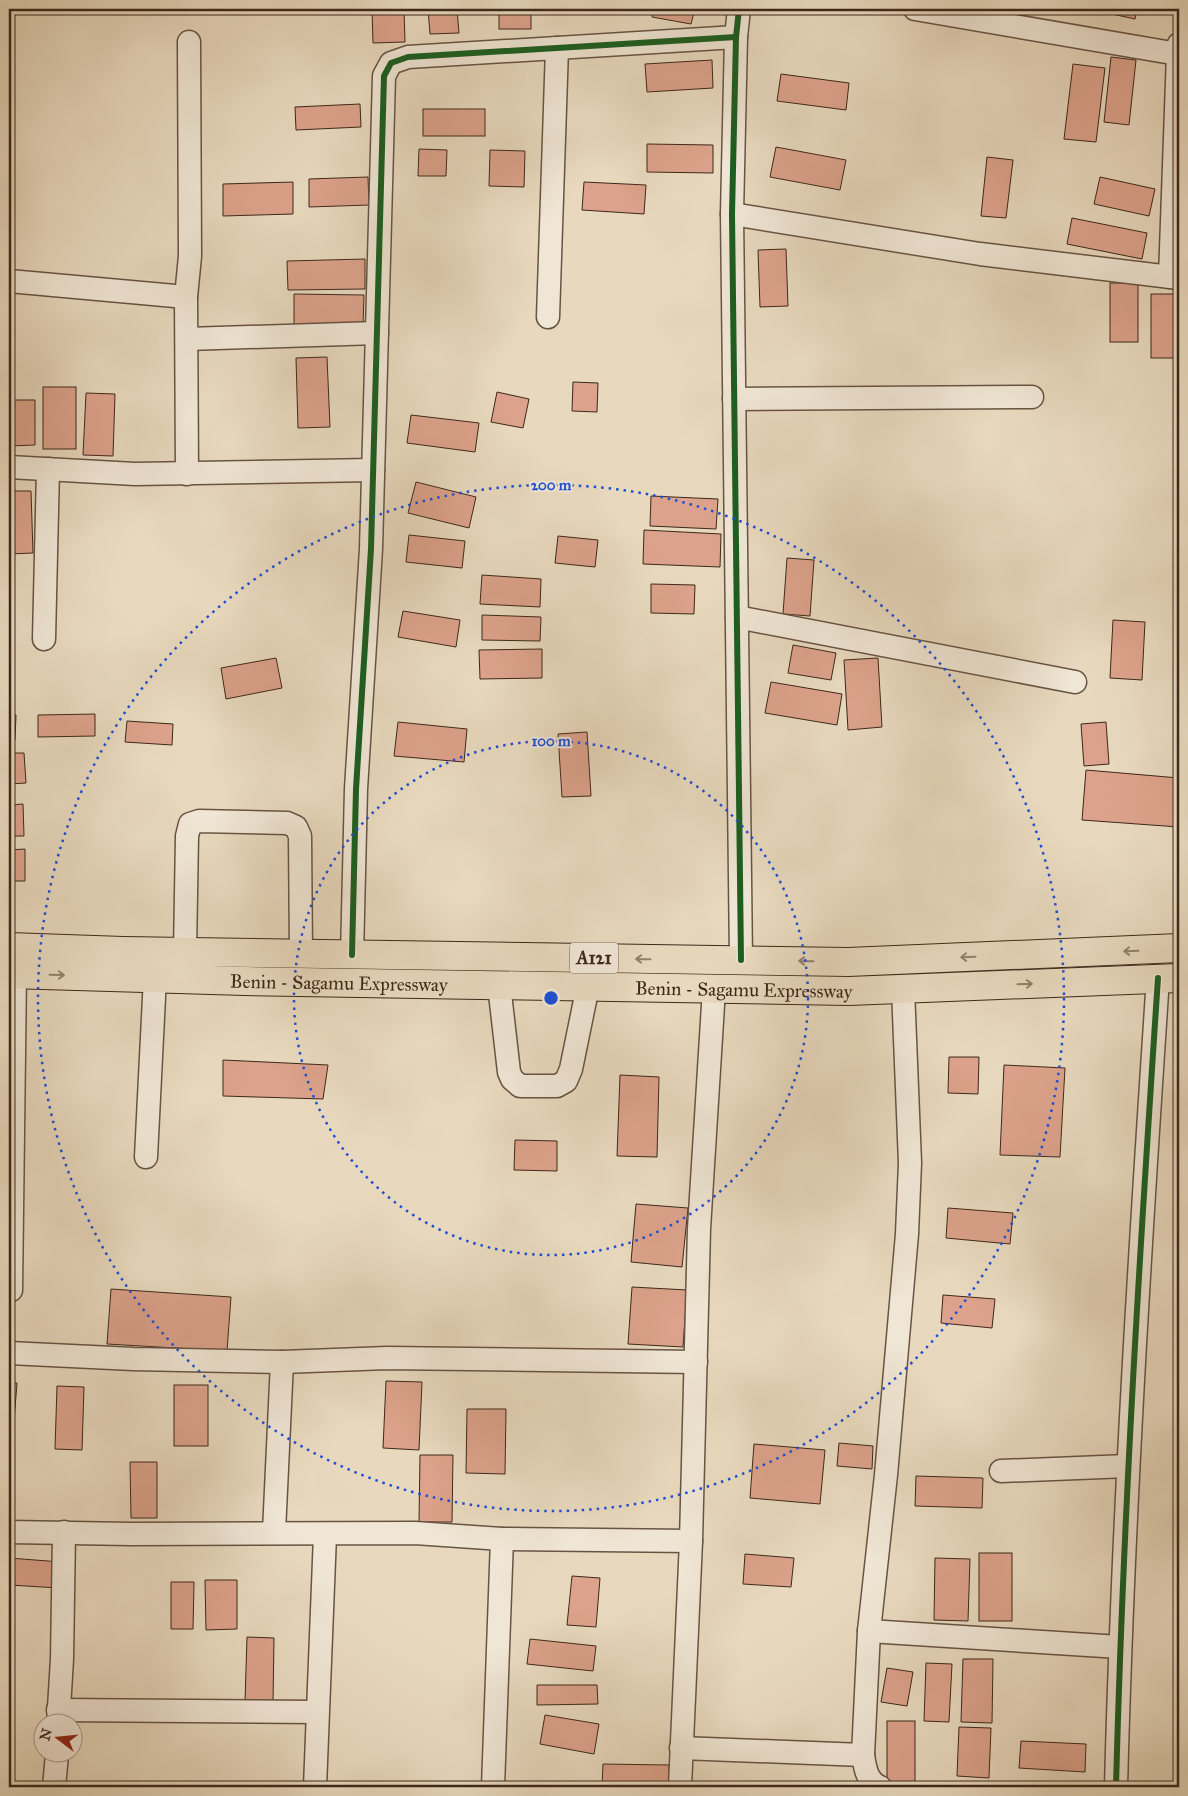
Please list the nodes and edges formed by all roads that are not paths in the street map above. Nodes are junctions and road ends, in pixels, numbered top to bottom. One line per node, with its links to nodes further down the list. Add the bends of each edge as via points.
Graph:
1 (739, 9): 4 (street)
2 (914, 9): 3 (street)
3 (939, 11): 7 (street)
4 (736, 37): 6 (street); 8 (street)
5 (189, 42): 11 (street, via 190,256)
6 (557, 48): 12 (street); 13 (street, via 408,57 391,63 384,76)
7 (1179, 49): 9 (street)
8 (732, 214): 9 (street, via 980,254); 16 (street)
9 (1175, 278)
10 (9, 281): 11 (street)
11 (186, 298): 14 (street)
12 (548, 317)
13 (377, 333): 14 (street); 19 (street)
14 (187, 339): 20 (street)
15 (1032, 397): 16 (street)
16 (734, 399): 21 (street)
17 (9, 467): 18 (street)
18 (48, 469): 20 (street); 22 (street)
19 (373, 470): 20 (street); 28 (street, via 356,789)
20 (188, 474)
21 (737, 617): 23 (street); 29 (street)
22 (44, 639)
23 (1075, 682)
24 (9, 947): 26 (highway, A121)
25 (1179, 948): 29 (highway, A121, one-way to 29, via 848,962)
26 (185, 952): 27 (highway, A121); 27 (street, via 187,836 190,824 199,821 296,826 300,836)
27 (301, 954): 28 (highway, A121)
28 (352, 954): 29 (highway, A121, one-way to 28)
29 (741, 960)
30 (12, 974): 31 (highway, Benin - Sagamu Expressway / A121, one-way to 31); 38 (street)
31 (155, 978): 33 (highway, Benin - Sagamu Expressway / A121); 37 (street)
32 (1169, 978): 36 (highway, Benin - Sagamu Expressway / A121, one-way to 32); 42 (street, via 1134,1338)
33 (499, 985): 34 (highway, Benin - Sagamu Expressway / A121); 34 (street, via 509,1072 520,1086 558,1086 566,1081)
34 (588, 986): 35 (highway, Benin - Sagamu Expressway / A121)
35 (714, 988): 36 (highway, Benin - Sagamu Expressway / A121); 41 (street, via 699,1229)
36 (903, 989): 50 (street, via 910,1163 907,1234)
37 (146, 1157)
38 (11, 1290)
39 (9, 1352): 40 (street)
40 (282, 1362): 41 (street, via 387,1358); 46 (street)
41 (696, 1362): 49 (street)
42 (1128, 1466): 43 (street); 51 (street)
43 (1001, 1471)
44 (9, 1532): 45 (street)
45 (64, 1532): 46 (street); 53 (street)
46 (274, 1532): 47 (street)
47 (325, 1535): 48 (street, via 415,1533); 52 (street)
48 (502, 1539): 49 (street); 60 (street)
49 (691, 1541): 55 (street)
50 (870, 1631): 51 (street); 56 (street)
51 (1120, 1647): 63 (street)
52 (318, 1712): 54 (street); 59 (street)
53 (58, 1714)
54 (82, 1717)
55 (681, 1748): 56 (street); 61 (street)
56 (863, 1755): 62 (street, via 866,1773)
57 (56, 1764): 58 (street)
58 (54, 1787)
59 (316, 1787)
60 (493, 1787)
61 (680, 1787)
62 (880, 1787)
63 (1116, 1787)

